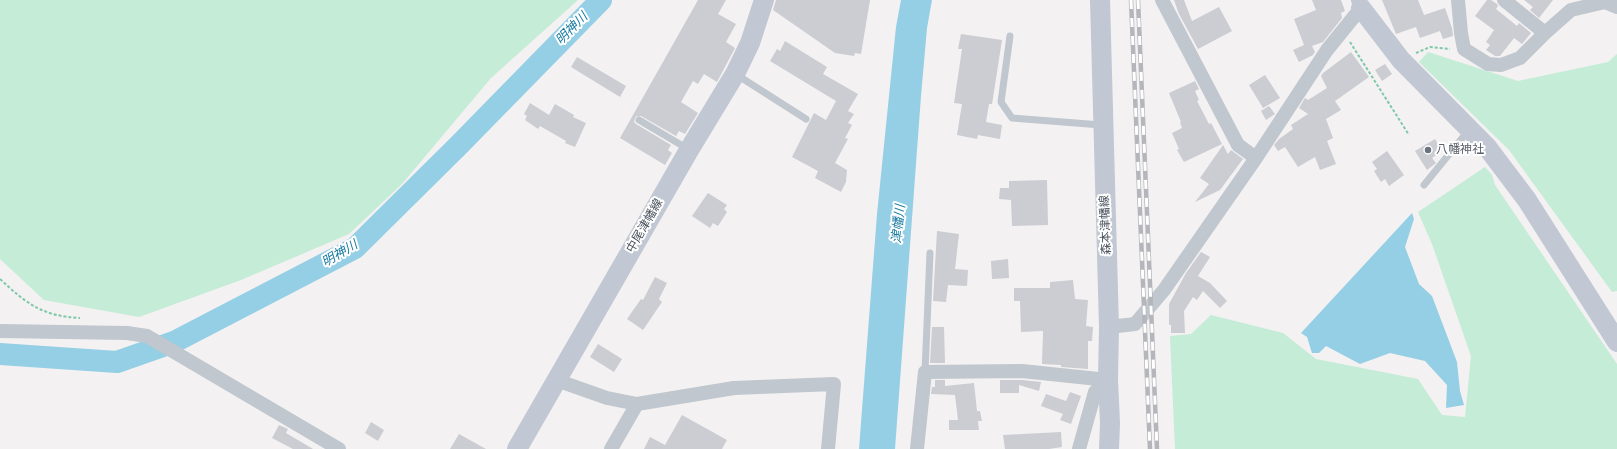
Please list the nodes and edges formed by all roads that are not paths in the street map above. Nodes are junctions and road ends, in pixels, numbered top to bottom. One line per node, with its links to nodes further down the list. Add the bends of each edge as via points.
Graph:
1 (764, 0): 10 (main road, 中尾津幡線, via 750,44)
2 (1100, 0): 13 (main road, 森本津幡線)
3 (1162, 0): 16 (street, via 1238,145)
4 (1458, 0): 8 (street, via 1464,49 1488,64 1501,65 1520,58)
5 (1504, 0): 8 (street)
6 (1611, 3): 8 (street, via 1571,10)
7 (1360, 4): 14 (main road, via 1401,60); 16 (street)
8 (1545, 33)
9 (1010, 36): 13 (lane, via 1001,102 1012,118)
10 (735, 74): 11 (lane); 15 (main road, 中尾津幡線)
11 (806, 119)
12 (639, 120): 15 (lane)
13 (1104, 125): 19 (main road, 森本津幡線)
14 (1470, 129): 17 (lane); 21 (main road, via 1487,146 1527,200)
15 (690, 150): 23 (main road, 中尾津幡線)
16 (1256, 158): 19 (street, via 1164,290 1144,314 1135,324)
17 (1424, 185)
18 (930, 253): 22 (lane)
19 (1110, 328): 24 (main road, 森本津幡線)
20 (0, 331): 26 (street, via 127,333 147,336)
21 (1617, 342)
22 (925, 372): 24 (street, via 1022,371); 30 (street)
23 (556, 380): 25 (street, via 607,398); 27 (main road, 中尾津幡線)
24 (1108, 380): 31 (street, via 1095,392); 32 (main road, 森本津幡線)
25 (637, 404): 28 (street); 29 (street, via 734,388 834,384)
26 (339, 449)
27 (517, 449)
28 (611, 449)
29 (828, 449)
30 (917, 449)
31 (1079, 449)
32 (1109, 449)

